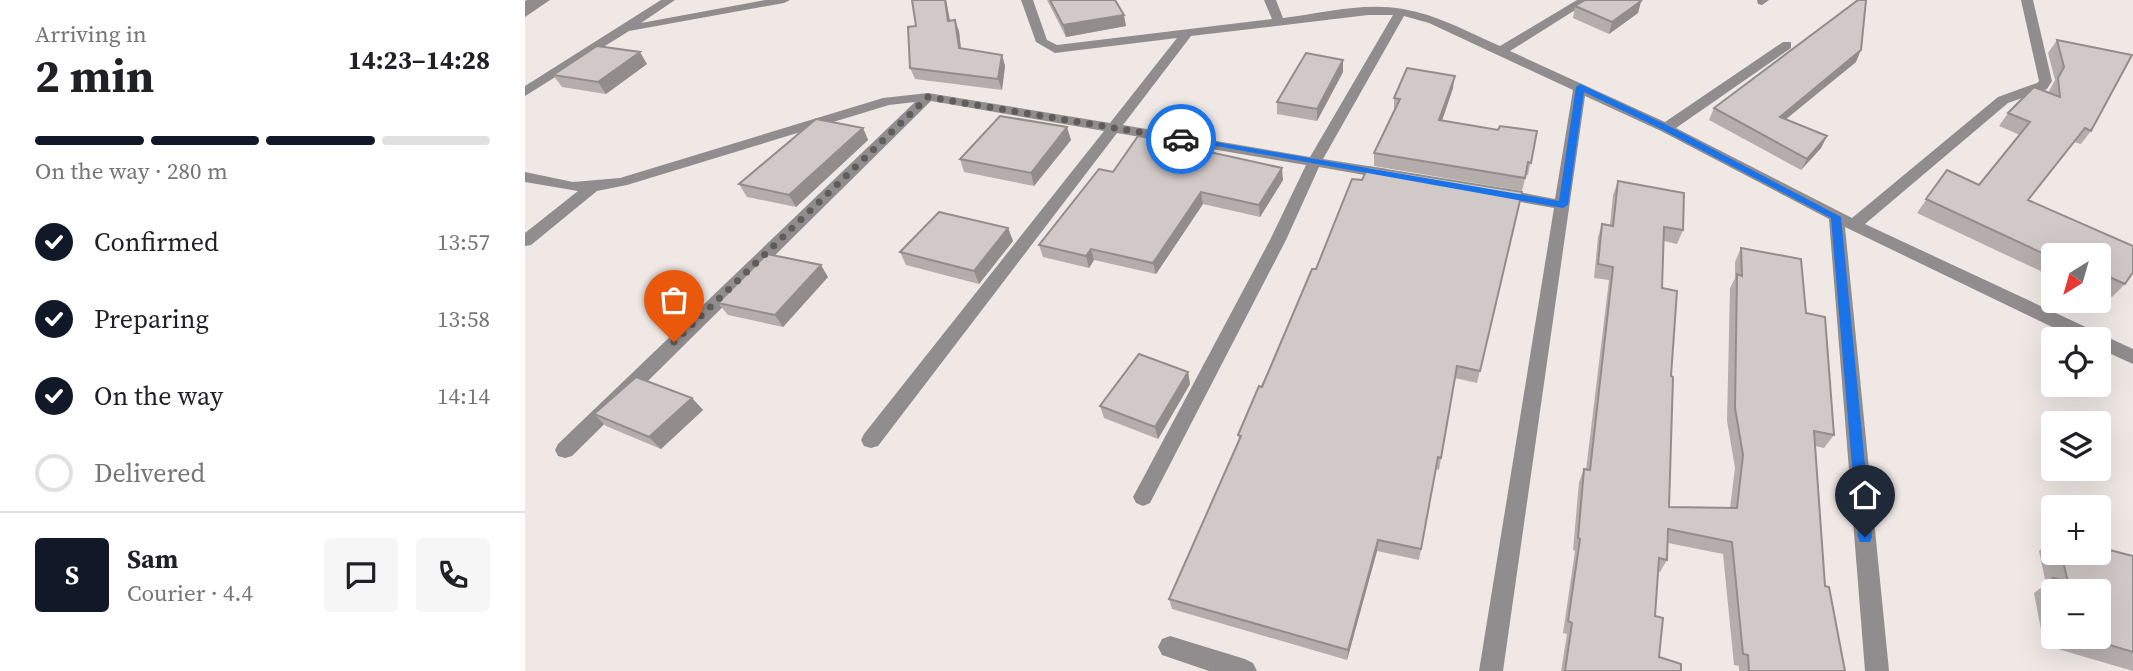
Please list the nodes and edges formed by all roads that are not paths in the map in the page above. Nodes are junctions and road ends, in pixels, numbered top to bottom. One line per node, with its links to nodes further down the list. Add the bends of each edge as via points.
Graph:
1 (669, 0): 9 (street)
2 (784, 0): 9 (street)
3 (1027, 0): 10 (street, via 1042,42 1055,49)
4 (1270, 0): 8 (street)
5 (1585, 0): 12 (street)
6 (2027, 0): 25 (street, via 2046,81 2003,100)
7 (1401, 12): 8 (street); 12 (street, via 1433,20); 18 (street)
8 (1279, 21): 10 (street)
9 (623, 29): 14 (street)
10 (1187, 33): 16 (street)
11 (1787, 45): 17 (street)
12 (1501, 51): 13 (street)
13 (1580, 87): 17 (street); 23 (street)
14 (525, 92)
15 (928, 97): 16 (street); 21 (street, via 888,101 622,183); 31 (street)
16 (1115, 127): 18 (street); 30 (street)
17 (1666, 128): 24 (street)
18 (1314, 162): 20 (street); 32 (street, via 1195,405)
19 (525, 177): 21 (street)
20 (1406, 178)
21 (591, 188): 26 (street)
22 (1484, 191): 23 (street)
23 (1563, 205): 35 (street)
24 (1836, 217): 25 (street); 36 (street)
25 (1854, 225): 27 (street)
26 (525, 241)
27 (2070, 327)
28 (2111, 347): 29 (street)
29 (2133, 357)
30 (871, 440)
31 (565, 450)
32 (1143, 497)
33 (1170, 647): 34 (street)
34 (1245, 671)
35 (1491, 671)
36 (1877, 671)

